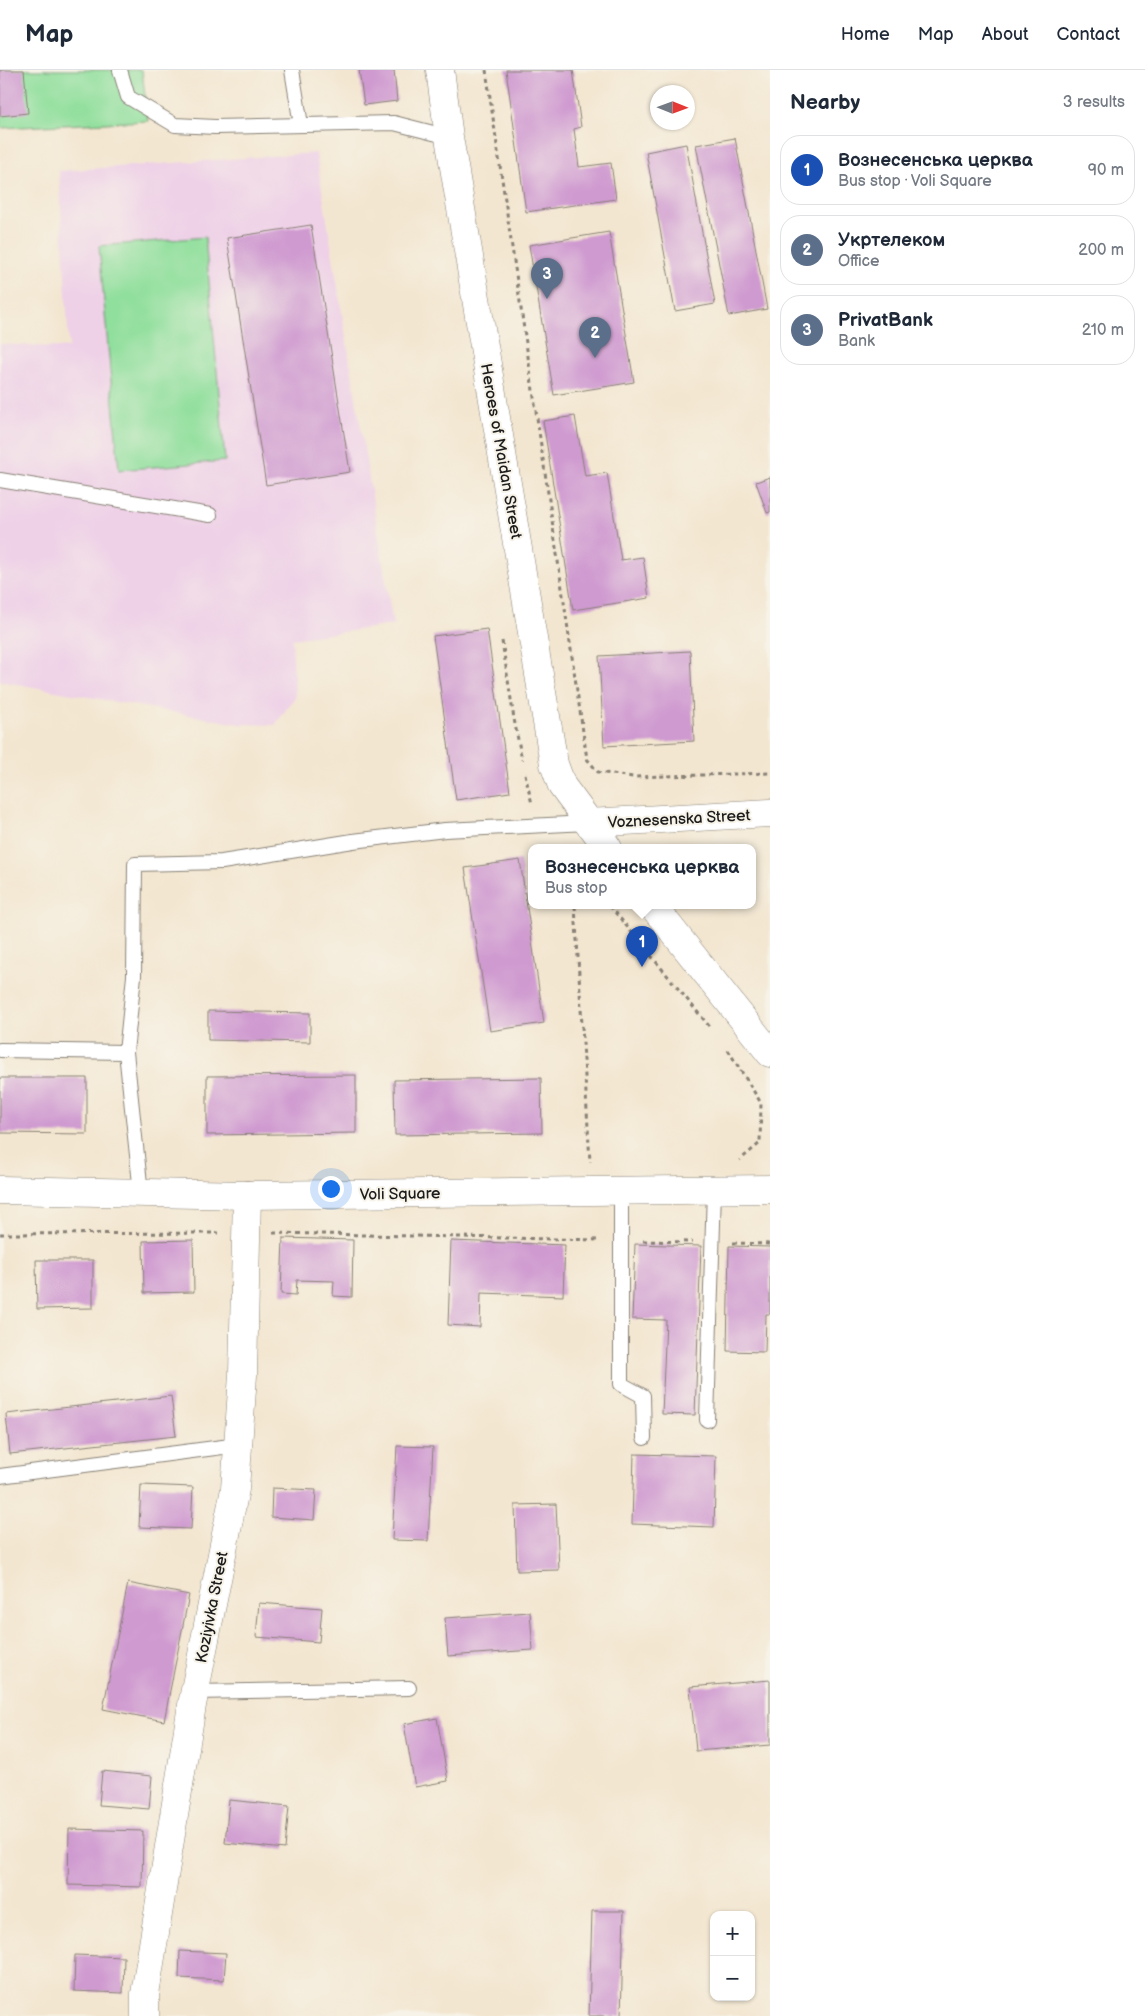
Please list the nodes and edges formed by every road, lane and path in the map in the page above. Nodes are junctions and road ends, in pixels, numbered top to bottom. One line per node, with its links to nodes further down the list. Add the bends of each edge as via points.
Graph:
1 (120, 70): 5 (lane, via 128,97 175,125)
2 (292, 70): 5 (lane)
3 (440, 70): 6 (main road, Heroes of Maidan Street)
4 (486, 70): 9 (path, via 587,759 598,772 633,777)
5 (301, 125): 6 (lane, via 394,123)
6 (449, 137): 11 (main road, Heroes of Maidan Street, via 554,764 562,786)
7 (0, 480): 8 (lane)
8 (210, 515)
9 (770, 773)
10 (770, 814): 11 (main road, Voznesenska Street)
11 (588, 824): 12 (main road); 19 (lane, via 444,830 222,862 135,864 134,976)
12 (605, 844)
13 (575, 909): 22 (path)
14 (612, 909): 16 (path)
15 (655, 909): 20 (main road)
16 (715, 1033)
17 (727, 1048): 21 (path, via 760,1103 760,1143)
18 (0, 1050): 19 (lane)
19 (126, 1052): 27 (lane)
20 (770, 1053)
21 (737, 1162)
22 (590, 1163)
23 (770, 1189): 25 (main road, Voli Square)
24 (0, 1190): 27 (main road, Voli Square)
25 (714, 1190): 26 (main road, Voli Square); 32 (lane)
26 (621, 1191): 28 (main road, Voli Square); 31 (lane)
27 (141, 1193): 28 (main road, Voli Square)
28 (247, 1195): 29 (main road, Koziyivka Street)
29 (246, 1233): 30 (path); 31 (path); 36 (main road, Koziyivka Street)
30 (0, 1234)
31 (621, 1241): 32 (path); 35 (lane, via 621,1384 643,1396)
32 (713, 1243): 33 (path); 34 (lane)
33 (770, 1244)
34 (708, 1420)
35 (644, 1438)
36 (238, 1445): 37 (lane); 39 (main road, Koziyivka Street, via 235,1489)
37 (0, 1476)
38 (409, 1688): 39 (lane)
39 (195, 1692): 40 (main road, Koziyivka Street)
40 (144, 2016)

